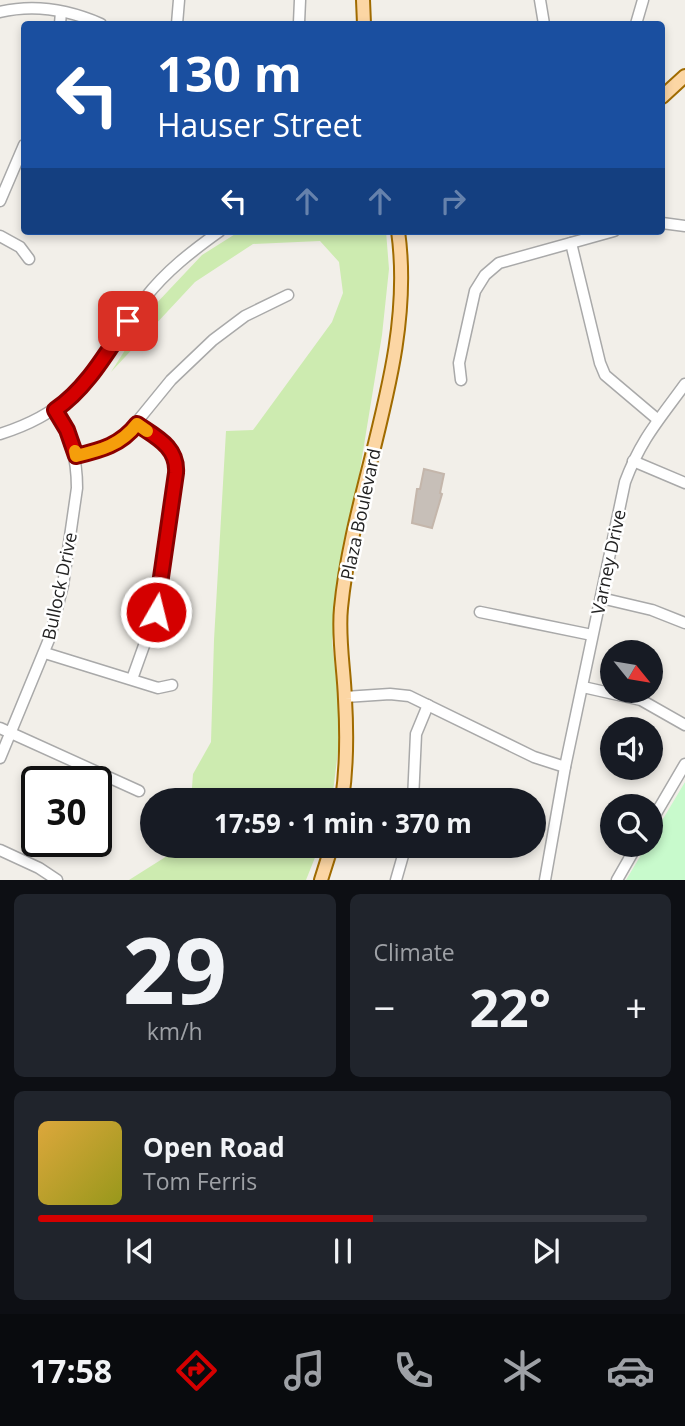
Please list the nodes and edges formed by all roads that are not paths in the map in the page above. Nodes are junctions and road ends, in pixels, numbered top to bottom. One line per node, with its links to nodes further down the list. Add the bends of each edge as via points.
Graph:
1 (179, 0): 10 (street)
2 (300, 0): 11 (street)
3 (363, 0): 12 (main road)
4 (540, 0): 13 (street)
5 (643, 0): 14 (street)
6 (0, 12): 7 (street)
7 (61, 12): 8 (street); 9 (street)
8 (60, 21)
9 (91, 21)
10 (177, 21)
11 (299, 21)
12 (364, 21)
13 (544, 21)
14 (637, 21)
15 (685, 77): 16 (main road)
16 (665, 94)
17 (21, 152): 18 (street)
18 (0, 201)
19 (665, 223): 20 (street)
20 (685, 226)
21 (215, 235): 30 (street, via 155,285 86,382)
22 (399, 235): 45 (main road, Plaza Boulevard, via 400,320 341,610)
23 (600, 235): 25 (street)
24 (0, 236): 26 (street, via 20,247)
25 (571, 243): 28 (street, via 499,263 485,275 473,297 459,363); 31 (street, via 605,375)
26 (29, 259)
27 (288, 295): 32 (street, via 245,316 213,340 171,380)
28 (461, 380)
29 (685, 384): 31 (street, Varney Drive)
30 (55, 410): 33 (street); 34 (street, Bullock Drive)
31 (657, 419): 35 (street, Varney Drive)
32 (137, 424): 34 (street, via 113,446); 42 (street, via 170,448 177,464 156,612)
33 (0, 433)
34 (76, 456): 41 (street, Bullock Drive, via 77,488 63,585)
35 (633, 461): 36 (street); 37 (street, Varney Drive)
36 (685, 483)
37 (601, 598): 39 (street); 40 (street, Varney Drive)
38 (480, 612): 40 (street)
39 (685, 623)
40 (592, 635): 44 (street, Varney Drive)
41 (45, 653): 42 (street); 49 (street, Bullock Drive)
42 (132, 679): 43 (street, via 158,688)
43 (172, 685)
44 (583, 687): 47 (street, via 641,701); 52 (street, Varney Drive)
45 (345, 697): 46 (street, via 390,694); 53 (main road, Plaza Boulevard)
46 (428, 705): 52 (street, via 534,757); 54 (street, via 416,734)
47 (685, 725)
48 (0, 728): 49 (street)
49 (11, 734): 50 (street, Bullock Drive); 55 (street)
50 (0, 758)
51 (685, 764): 56 (street)
52 (565, 767): 64 (street, Varney Drive)
53 (343, 788)
54 (414, 788)
55 (139, 792)
56 (663, 802)
57 (0, 850): 61 (street)
58 (630, 857): 65 (street)
59 (328, 858): 62 (main road)
60 (402, 858): 63 (street)
61 (57, 880)
62 (321, 880)
63 (396, 880)
64 (545, 880)
65 (617, 880)

